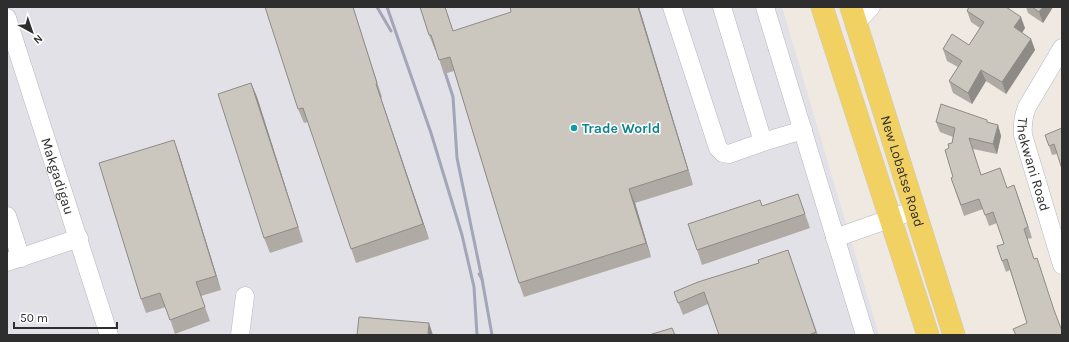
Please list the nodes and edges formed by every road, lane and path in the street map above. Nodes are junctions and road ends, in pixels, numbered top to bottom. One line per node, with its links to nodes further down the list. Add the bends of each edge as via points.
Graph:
1 (672, 7): 11 (street, via 718,148 729,154)
2 (722, 7): 11 (street)
3 (765, 7): 10 (street)
4 (822, 7): 8 (main road)
5 (871, 7): 6 (street)
6 (853, 15): 8 (main road); 12 (main road, New Lobatse Road)
7 (7, 18): 15 (street, Makgadigau)
8 (830, 32): 14 (main road)
9 (1062, 48): 18 (street, Thekwani Road, via 1027,107 1022,125)
10 (802, 130): 11 (street); 16 (street)
11 (763, 142)
12 (915, 210): 14 (street); 24 (main road, New Lobatse Road)
13 (7, 218): 17 (street)
14 (890, 219): 16 (street); 23 (main road)
15 (78, 238): 17 (street); 20 (street, Makgadigau)
16 (835, 238): 22 (street)
17 (14, 260)
18 (1062, 265)
19 (244, 296): 21 (street)
20 (109, 335)
21 (240, 335)
22 (865, 335)
23 (928, 335)
24 (954, 335)

